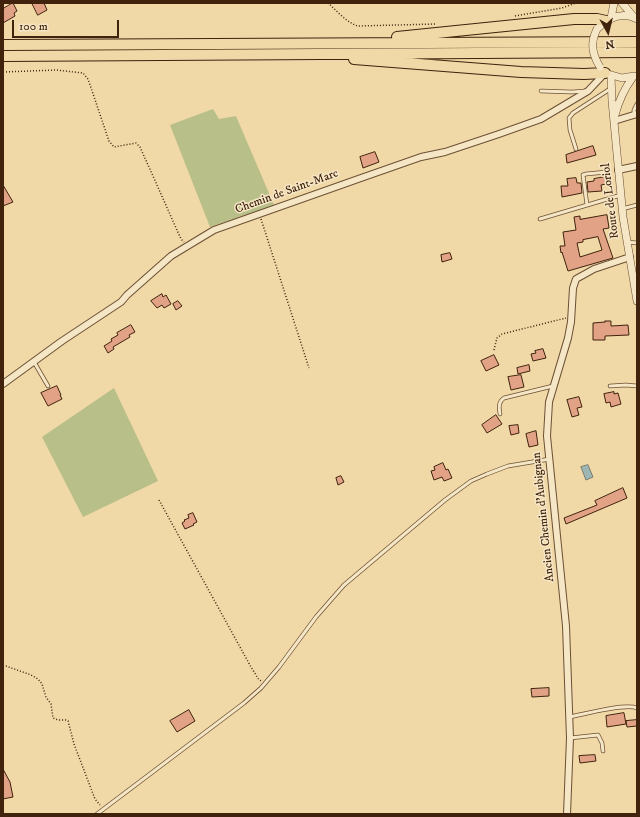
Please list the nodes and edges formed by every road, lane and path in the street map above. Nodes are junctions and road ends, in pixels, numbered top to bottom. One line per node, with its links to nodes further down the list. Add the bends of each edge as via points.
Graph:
1 (328, 3): 8 (path, via 358,26)
2 (576, 3): 5 (path, via 562,8)
3 (614, 3): 7 (street)
4 (622, 3): 6 (street)
5 (513, 16)
6 (635, 18): 7 (street, via 621,15)
7 (608, 19): 11 (highway, via 574,19); 15 (street, Route de Loriol, bridge, via 597,29 592,50)
8 (443, 23)
9 (637, 42): 11 (highway)
10 (3, 45): 11 (highway)
11 (295, 49): 12 (highway); 13 (highway); 15 (highway, via 333,58 521,72)
12 (637, 52)
13 (3, 56)
14 (3, 72): 35 (path, via 56,70 83,73 88,79 109,141 114,146 136,143 140,147 181,239)
15 (605, 72): 16 (street, Route de Loriol, via 622,78); 17 (street, Route de Loriol); 18 (street, Chemin de Saint-Marc)
16 (635, 76): 22 (street, Route de Loriol, via 625,88)
17 (612, 89): 22 (street, Route de Loriol); 23 (lane, via 578,109 569,118)
18 (588, 90): 19 (lane); 31 (street, Chemin de Saint-Marc, via 541,120 422,157)
19 (541, 91)
20 (637, 104): 21 (lane, via 634,110)
21 (636, 114): 22 (street)
22 (614, 121): 25 (street, Route de Loriol)
23 (576, 149)
24 (637, 166): 25 (street)
25 (618, 170): 27 (street, Route de Loriol)
26 (607, 172): 28 (lane, via 583,175)
27 (621, 195): 28 (lane); 30 (street, Route de Loriol)
28 (587, 205): 32 (lane)
29 (637, 205): 30 (lane)
30 (622, 208): 33 (street, Route de Loriol)
31 (259, 214): 35 (street, Chemin de Saint-Marc, via 214,230); 41 (path)
32 (540, 219)
33 (627, 242): 34 (lane); 36 (street, Route de Loriol)
34 (637, 243)
35 (188, 246): 40 (street, Chemin de Saint-Marc, via 171,256 121,302)
36 (630, 257): 37 (street, Route de Loriol); 38 (street, Ancien Chemin d'Aubignan, via 594,269 576,279)
37 (637, 301)
38 (571, 316): 39 (path, via 502,334 497,338); 44 (street, Ancien Chemin d'Aubignan, via 568,338)
39 (494, 350)
40 (34, 362): 42 (street, Chemin de Saint-Marc); 43 (lane)
41 (309, 368)
42 (3, 384)
43 (48, 386)
44 (553, 386): 47 (lane, via 500,400); 48 (street, Ancien Chemin d'Aubignan, via 549,402 547,436)
45 (610, 386): 46 (lane)
46 (637, 386)
47 (500, 414)
48 (550, 459): 51 (lane, via 508,466 466,485 445,500 344,585); 53 (street, Ancien Chemin d'Aubignan, via 566,626)
49 (159, 500): 51 (path, via 251,667 259,680)
50 (3, 665): 56 (path, via 31,675 42,684 51,704 53,718 68,721 95,799 98,804)
51 (265, 684): 56 (lane, via 244,703)
52 (637, 708): 53 (lane, via 632,706)
53 (570, 717): 54 (street, Ancien Chemin d'Aubignan)
54 (570, 738): 55 (lane, via 598,735); 58 (street, Ancien Chemin d'Aubignan)
55 (603, 751)
56 (106, 807): 57 (lane)
57 (97, 814)
58 (568, 814)

